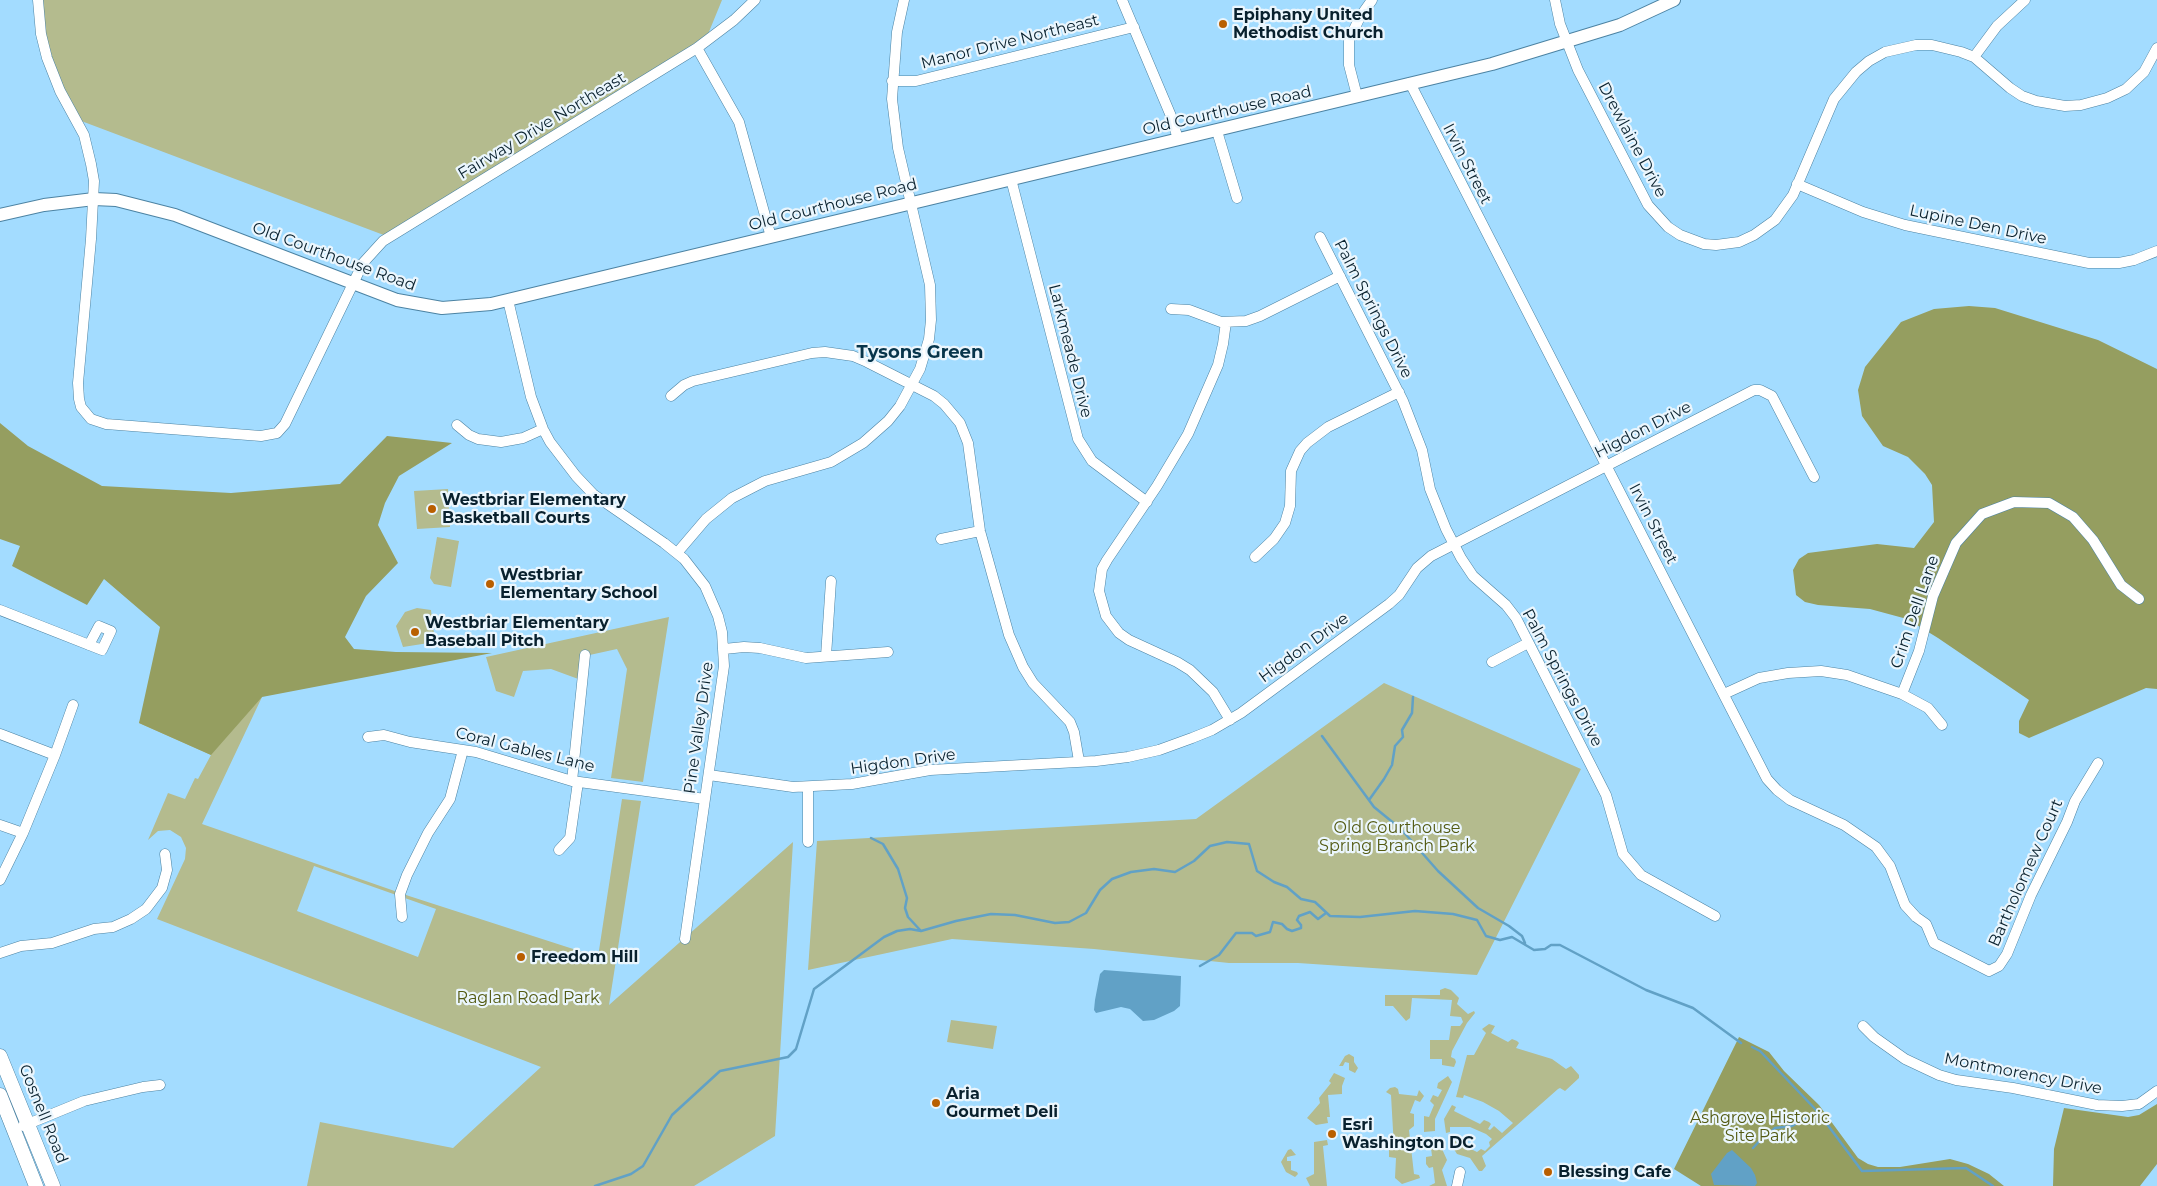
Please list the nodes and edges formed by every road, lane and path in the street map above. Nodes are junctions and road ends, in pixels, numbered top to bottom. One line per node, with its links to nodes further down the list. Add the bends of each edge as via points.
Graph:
1 (38, 0): 22 (street, via 47,58 89,151)
2 (754, 0): 11 (street, Fairway Drive Northeast, via 729,25)
3 (904, 0): 14 (street)
4 (1122, 0): 9 (street)
5 (1372, 0): 16 (street, via 1349,40 1349,65)
6 (1554, 0): 10 (street, Drewlaine Drive)
7 (1674, 0): 10 (street, Old Courthouse Road, via 1620,25)
8 (2025, 0): 13 (street, via 1997,26)
9 (1134, 27): 14 (street, Manor Drive Northeast, via 916,80); 18 (street)
10 (1567, 42): 15 (street, Old Courthouse Road); 20 (street, Drewlaine Drive, via 1578,70 1648,205 1657,217 1680,235 1716,245 1739,242 1753,236 1779,216)
11 (698, 48): 25 (street, via 739,122); 29 (street, Fairway Drive Northeast, via 391,236 368,255)
12 (2157, 48): 13 (street, Drewlaine Drive, via 2144,72 2126,89 2082,105 2065,106 2022,96)
13 (1974, 57): 20 (street, Drewlaine Drive, via 1946,48 1916,45 1885,52 1869,61 1834,99)
14 (892, 81): 23 (street, via 894,124)
15 (1410, 83): 16 (street, Old Courthouse Road); 38 (street, Irvin Street)
16 (1357, 96): 17 (street, Old Courthouse Road)
17 (1217, 130): 18 (street, Old Courthouse Road); 21 (street)
18 (1178, 139): 19 (street, Old Courthouse Road)
19 (1011, 179): 23 (street, Old Courthouse Road); 40 (street, Larkmeade Drive, via 1078,439 1098,466)
20 (1797, 184): 27 (street, Lupine Den Drive, via 1905,226 2089,263 2119,263)
21 (1237, 198)
22 (94, 199): 24 (street, Old Courthouse Road); 29 (street, Old Courthouse Road, via 116,200 175,215); 29 (street, Fairway Drive Northeast, via 78,399 86,414 99,423 261,436 277,433 289,417)
23 (911, 203): 25 (street, Old Courthouse Road); 33 (street, via 932,302 929,339)
24 (0, 215)
25 (771, 237): 30 (street, Old Courthouse Road)
26 (1320, 237): 28 (street, Palm Springs Drive)
27 (2157, 250)
28 (1340, 276): 32 (street, via 1260,316); 34 (street, Palm Springs Drive)
29 (353, 283): 30 (street, Old Courthouse Road, via 397,300 426,306 472,307)
30 (508, 300): 37 (street, Pine Valley Drive, via 528,388)
31 (1170, 309): 32 (street, via 1189,310)
32 (1226, 322): 40 (street, via 1218,365 1188,434)
33 (912, 385): 35 (street, via 853,356 812,352 693,381); 41 (street, via 944,404 963,429); 44 (street, via 888,421 863,443 831,462 765,481 732,498 706,519)
34 (1399, 392): 43 (street, Palm Springs Drive, via 1417,435 1437,509); 45 (street, via 1328,427 1300,451 1291,471 1290,506 1285,523)
35 (671, 396)
36 (457, 425): 37 (street, via 478,439 501,442 523,438)
37 (543, 428): 44 (street, Pine Valley Drive, via 565,464 584,486)
38 (1606, 465): 39 (street, Higdon Drive, via 1754,390 1760,390 1772,396); 43 (street, Higdon Drive); 56 (street, Irvin Street)
39 (1814, 477)
40 (1147, 502): 59 (street, via 1102,569 1099,591 1104,609 1112,625 1128,640 1177,662 1202,680)
41 (980, 531): 42 (street); 65 (street, via 1015,651 1033,682 1070,722)
42 (941, 539)
43 (1454, 544): 49 (street, Palm Springs Drive, via 1473,576 1516,618); 59 (street, Higdon Drive, via 1424,561 1389,604)
44 (677, 554): 51 (street, Pine Valley Drive, via 695,572 712,600)
45 (1255, 557)
46 (830, 581): 54 (street)
47 (2139, 600): 57 (street, Crim Dell Lane, via 2121,585 2094,540 2073,517 2049,503 2014,502 1982,514 1956,543 1933,596 1919,651)
48 (0, 610): 50 (street)
49 (1528, 643): 55 (street); 77 (street, Palm Springs Drive, via 1606,795 1623,854 1641,875)
50 (89, 645): 50 (street, via 102,650 111,631 99,626)
51 (724, 649): 54 (street, via 760,648 796,656); 67 (street, Pine Valley Drive)
52 (888, 652): 54 (street)
53 (585, 655): 68 (street)
54 (826, 656)
55 (1492, 662)
56 (1724, 694): 57 (street, via 1759,678 1821,671 1847,675); 79 (street, Irvin Street, via 1767,779 1790,800 1844,825 1876,847 1890,866 1905,905)
57 (1902, 694): 60 (street, via 1928,708)
58 (73, 705): 64 (street)
59 (1230, 720): 65 (street, Higdon Drive, via 1159,750 1128,757)
60 (1942, 725)
61 (0, 734): 64 (street)
62 (368, 737): 63 (street, Coral Gables Lane, via 384,735)
63 (463, 750): 68 (street, Coral Gables Lane); 78 (street, via 450,799 428,833 400,894)
64 (55, 755): 72 (street)
65 (1079, 761): 69 (street, Higdon Drive, via 930,770 852,784)
66 (2098, 763): 79 (street, Bartholomew Court, via 2075,801 1999,966 1983,970 1934,943)
67 (709, 775): 69 (street, Higdon Drive); 70 (street, Pine Valley Drive)
68 (575, 781): 70 (street, Coral Gables Lane); 74 (street, via 570,838)
69 (808, 787): 73 (street)
70 (704, 799): 80 (street, Pine Valley Drive)
71 (0, 825): 72 (street)
72 (23, 833): 76 (street)
73 (808, 842)
74 (559, 850)
75 (165, 854): 81 (street, via 167,870 162,888 146,909 131,920 52,944 21,946)
76 (0, 880)
77 (1715, 916)
78 (402, 917)
79 (1926, 924)
80 (685, 939)
81 (0, 953)
82 (1863, 1026): 85 (street, Montmorency Drive, via 1905,1059 1956,1080 2097,1105 2139,1104)
83 (0, 1056): 87 (main road, Gosnell Road)
84 (160, 1085): 87 (street, via 142,1086 84,1101)
85 (2157, 1091)
86 (0, 1095): 88 (main road, Gosnell Road)
87 (28, 1124): 88 (street); 91 (main road, Gosnell Road)
88 (14, 1130): 90 (main road, Gosnell Road)
89 (1460, 1172): 92 (street)
90 (36, 1186)
91 (53, 1186)
92 (1457, 1186)

